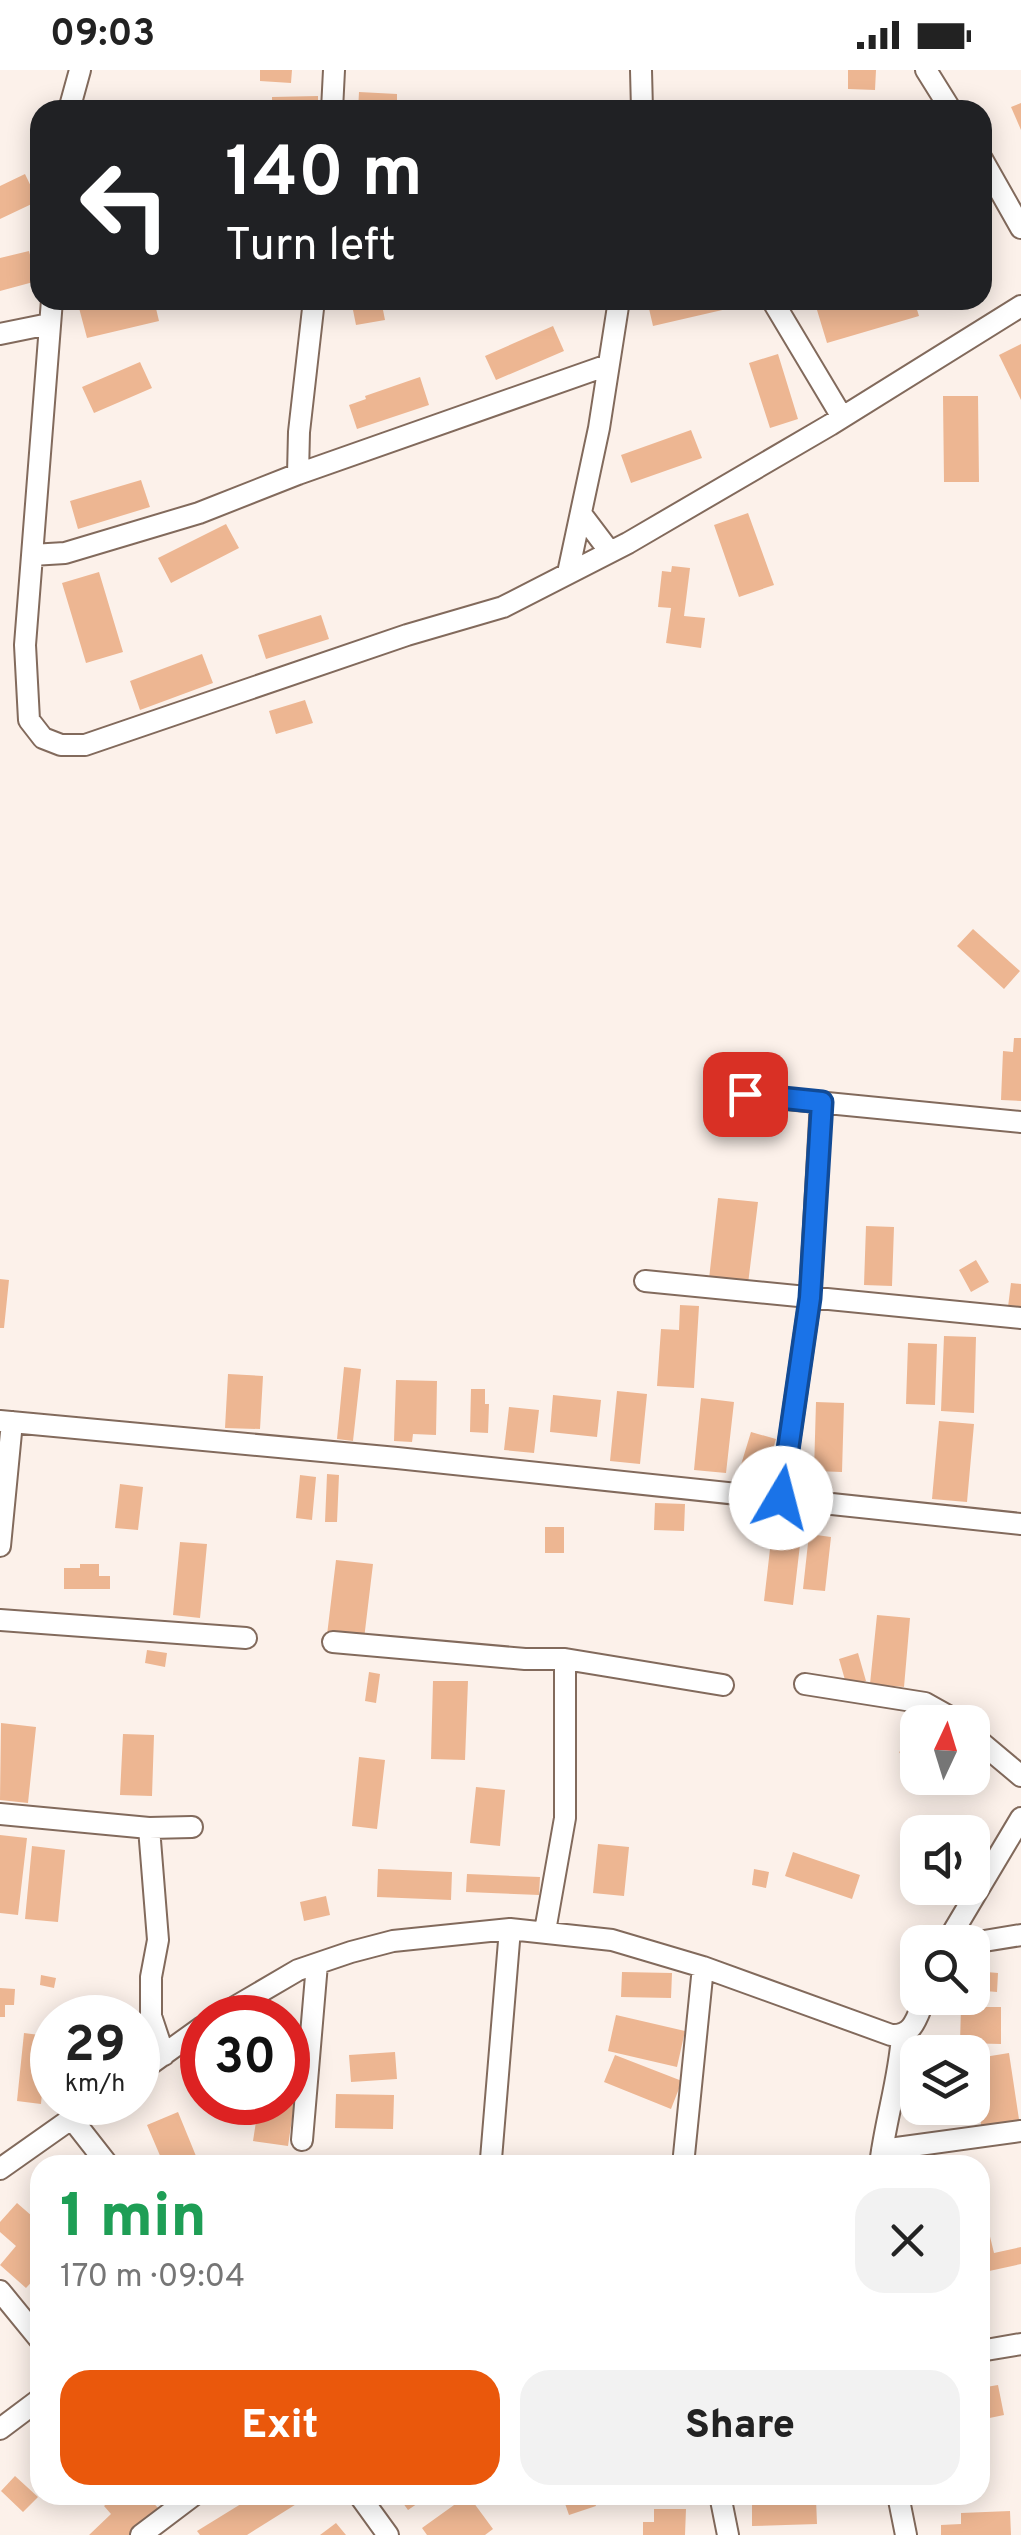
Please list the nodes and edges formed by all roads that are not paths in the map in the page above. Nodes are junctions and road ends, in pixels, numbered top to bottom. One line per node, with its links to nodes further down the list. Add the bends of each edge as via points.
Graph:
1 (80, 70): 5 (street)
2 (334, 70): 6 (street)
3 (926, 70): 8 (street)
4 (647, 72): 7 (street)
5 (72, 100)
6 (332, 100)
7 (643, 100)
8 (946, 100)
9 (992, 177): 10 (street)
10 (1021, 228)
11 (1021, 306): 19 (street)
12 (51, 310): 16 (street)
13 (313, 310): 20 (street)
14 (617, 310): 18 (street)
15 (778, 310): 19 (street)
16 (49, 324): 17 (street); 23 (street)
17 (0, 334)
18 (608, 365): 20 (street); 21 (street)
19 (842, 417): 22 (street)
20 (298, 474): 23 (street, via 66,553)
21 (582, 514): 22 (street); 24 (street)
22 (610, 552): 24 (street)
23 (32, 554): 24 (street, via 25,644 29,720 42,738 61,745 84,745 503,606)
24 (568, 574)
25 (745, 1094): 26 (street)
26 (822, 1102): 27 (street); 29 (street)
27 (1021, 1122)
28 (644, 1280): 29 (street)
29 (810, 1298): 30 (street); 32 (street)
30 (1021, 1318)
31 (6, 1421): 32 (street); 34 (street)
32 (781, 1498): 33 (street)
33 (1021, 1524)
34 (0, 1546)
35 (0, 1620): 36 (street)
36 (246, 1638)
37 (334, 1642): 38 (street)
38 (565, 1659): 40 (street); 50 (street, via 564,1818)
39 (805, 1684): 41 (street)
40 (723, 1685)
41 (929, 1705)
42 (990, 1750): 43 (street)
43 (1021, 1776)
44 (0, 1814): 47 (street)
45 (1021, 1818): 48 (street)
46 (192, 1827): 47 (street)
47 (149, 1828): 58 (street, via 158,1940 151,2016)
48 (957, 1925)
49 (510, 1929): 50 (street); 53 (street, via 393,1942); 66 (street)
50 (545, 1931): 54 (street, via 612,1940)
51 (1021, 1936): 52 (street)
52 (990, 1940)
53 (317, 1964): 55 (street); 64 (street)
54 (704, 1967): 56 (street); 67 (street)
55 (255, 1995)
56 (900, 2036)
57 (180, 2043): 58 (street)
58 (164, 2054): 59 (street)
59 (160, 2057)
60 (900, 2061): 68 (street)
61 (63, 2125): 70 (street)
62 (77, 2125): 65 (street)
63 (1021, 2131): 69 (street)
64 (302, 2140)
65 (100, 2155)
66 (491, 2155)
67 (684, 2155)
68 (882, 2155)
69 (897, 2155)
70 (0, 2169)
71 (0, 2291): 72 (street)
72 (30, 2328)
73 (1021, 2344): 74 (street)
74 (990, 2349)
75 (30, 2407): 76 (street)
76 (0, 2428)
77 (180, 2505): 81 (street)
78 (366, 2505): 82 (street)
79 (722, 2505): 83 (street)
80 (900, 2505): 84 (street)
81 (140, 2535)
82 (388, 2535)
83 (728, 2535)
84 (906, 2535)

